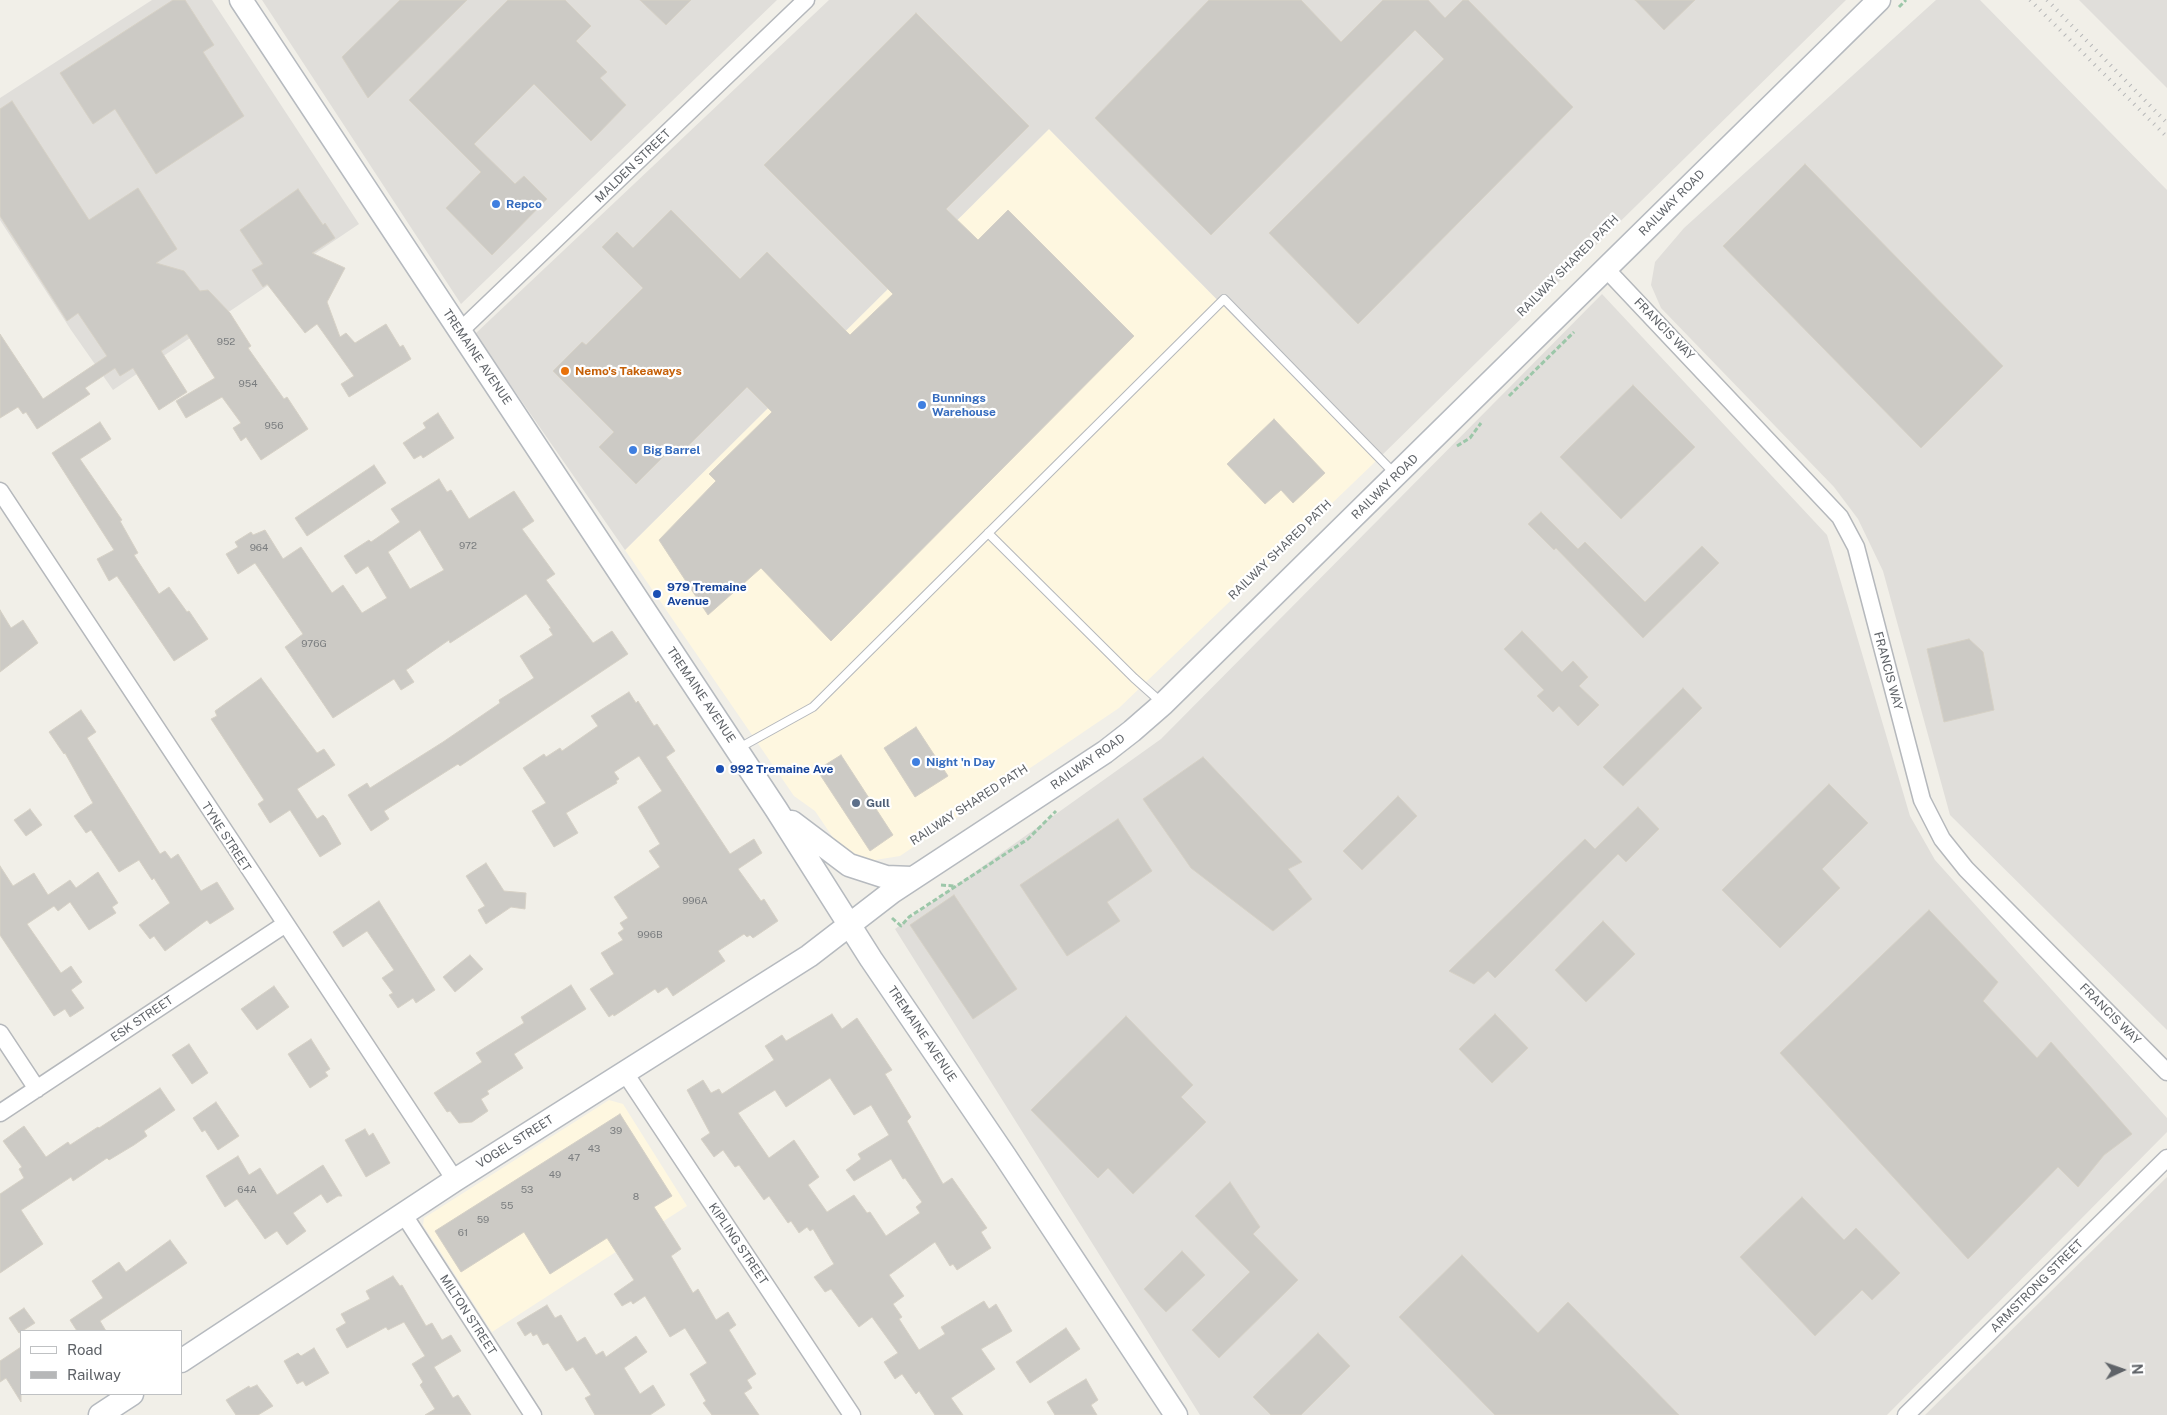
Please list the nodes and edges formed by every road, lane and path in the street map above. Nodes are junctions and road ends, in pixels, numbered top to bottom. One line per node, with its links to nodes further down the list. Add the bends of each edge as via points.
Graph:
1 (241, 0): 5 (main road, TREMAINE AVENUE)
2 (806, 0): 5 (street, MALDEN STREET)
3 (1879, 0): 4 (main road, RAILWAY ROAD)
4 (1607, 270): 6 (main road, RAILWAY ROAD); 18 (street, FRANCIS WAY, via 1840,517 1856,547 1922,800 1942,839 1966,869)
5 (460, 331): 10 (main road, TREMAINE AVENUE)
6 (1396, 476): 8 (lane, via 1224,299); 9 (main road, RAILWAY ROAD)
7 (0, 491): 15 (street, TYNE STREET)
8 (988, 532): 9 (lane); 10 (lane, via 922,602 813,707)
9 (1164, 704): 12 (main road, RAILWAY ROAD, via 1105,752)
10 (737, 749): 11 (main road, TREMAINE AVENUE)
11 (776, 809): 12 (main road, via 849,865 879,875); 16 (main road, TREMAINE AVENUE)
12 (912, 878): 16 (main road, RAILWAY ROAD)
13 (946, 886): 14 (path)
14 (955, 886)
15 (284, 925): 20 (street, ESK STREET); 23 (street, TYNE STREET)
16 (849, 925): 19 (main road, VOGEL STREET, via 808,956); 30 (main road, TREMAINE AVENUE)
17 (0, 1033): 20 (street)
18 (2167, 1072)
19 (625, 1073): 23 (main road, VOGEL STREET); 29 (street, KIPLING STREET)
20 (37, 1089): 21 (street, ESK STREET)
21 (0, 1113)
22 (2167, 1158): 31 (street, ARMSTRONG STREET)
23 (455, 1180): 24 (main road, VOGEL STREET)
24 (404, 1215): 25 (main road, VOGEL STREET); 28 (street, MILTON STREET)
25 (182, 1360)
26 (130, 1395): 27 (main road)
27 (100, 1415)
28 (533, 1415)
29 (852, 1415)
30 (1176, 1415)
31 (1906, 1415)

